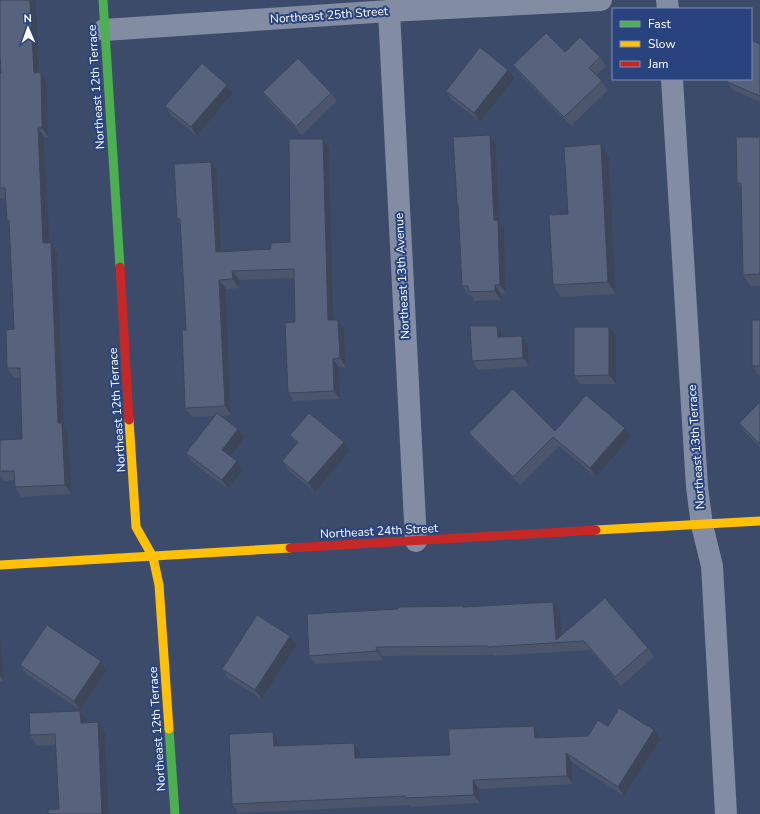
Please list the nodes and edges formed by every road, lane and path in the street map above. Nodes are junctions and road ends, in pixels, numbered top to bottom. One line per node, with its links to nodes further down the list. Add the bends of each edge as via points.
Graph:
1 (102, 0): 4 (street, Northeast 12th Terrace)
2 (601, 0): 3 (street, Northeast 25th Street)
3 (388, 11): 4 (street, Northeast 25th Street); 8 (street, Northeast 13th Avenue)
4 (104, 30): 9 (street, Northeast 12th Terrace, via 136,527)
5 (672, 80): 7 (street, Northeast 13th Terrace, via 697,486)
6 (760, 522): 7 (street, Northeast 24th Street)
7 (702, 525): 8 (street, Northeast 24th Street); 12 (street, Northeast 13th Terrace, via 712,566)
8 (416, 541): 9 (street, Northeast 24th Street)
9 (153, 556): 10 (street, Northeast 24th Street); 11 (street, Northeast 12th Terrace, via 159,585)
10 (0, 565)
11 (175, 814)
12 (726, 814)

